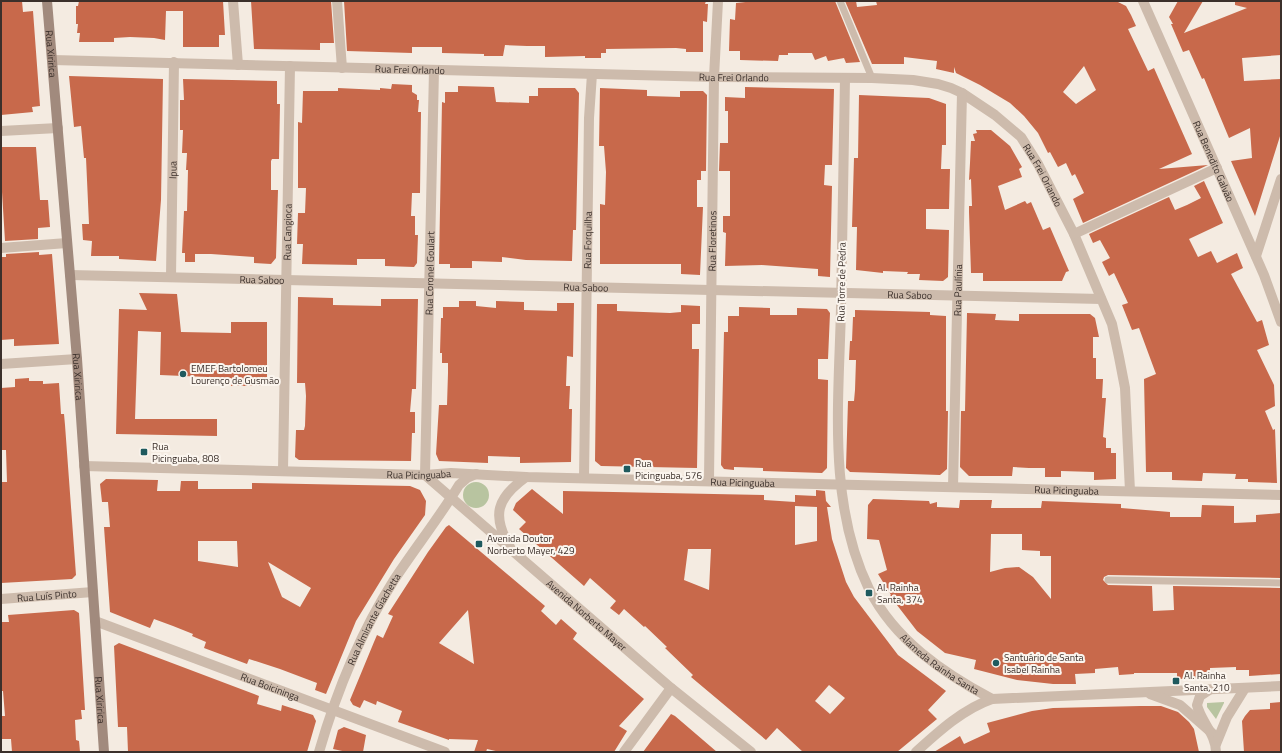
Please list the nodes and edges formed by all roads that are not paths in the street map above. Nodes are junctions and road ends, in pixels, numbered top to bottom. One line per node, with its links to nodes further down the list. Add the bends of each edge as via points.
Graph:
1 (46, 1): 7 (street, Rua Xiririca)
2 (233, 1): 9 (street)
3 (337, 1): 11 (street)
4 (718, 1): 14 (street, Rua Floretinos)
5 (840, 1): 16 (lane)
6 (1143, 1): 20 (street, Rua Benedito Galvão)
7 (53, 60): 8 (street, Rua Frei Orlando); 18 (street, Rua Xiririca)
8 (174, 62): 9 (street, Rua Frei Orlando); 27 (street, Ipua)
9 (238, 64): 10 (street, Rua Frei Orlando)
10 (290, 66): 11 (street, Rua Frei Orlando); 28 (street, Rua Cangioca)
11 (342, 68): 12 (street, Rua Frei Orlando)
12 (434, 70): 13 (street, Rua Frei Orlando); 29 (street, Rua Coronel Goulart)
13 (592, 74): 14 (street, Rua Frei Orlando); 30 (street, Rua Forquilha)
14 (714, 77): 15 (street, Rua Frei Orlando); 31 (street, Rua Floretinos)
15 (845, 78): 16 (street, Rua Frei Orlando); 32 (street, Rua Torre de Pedra)
16 (872, 78): 17 (street, Rua Frei Orlando, via 938,84)
17 (962, 93): 22 (street, Rua Frei Orlando, via 1022,137); 33 (street, Rua Paulínia)
18 (58, 128): 19 (street); 23 (street, Rua Xiririca)
19 (1, 131)
20 (1217, 168): 22 (street); 25 (street, Rua Benedito Galvão)
21 (1281, 179): 25 (street)
22 (1074, 234): 34 (street, Rua Frei Orlando)
23 (67, 243): 24 (street); 26 (street, Rua Xiririca)
24 (1, 248)
25 (1256, 256): 35 (street, Rua Benedito Galvão)
26 (70, 275): 27 (street, Rua Saboo); 36 (street, Rua Xiririca)
27 (171, 277): 28 (street, Rua Saboo)
28 (286, 280): 29 (street, Rua Saboo); 39 (street, Rua Cangioca)
29 (429, 283): 30 (street, Rua Saboo); 41 (street, Rua Coronel Goulart)
30 (587, 287): 31 (street, Rua Saboo); 43 (street, Rua Forquilha)
31 (711, 291): 32 (street, Rua Saboo); 44 (street, Rua Floretinos)
32 (841, 294): 33 (street, Rua Saboo); 45 (street, Rua Torre de Pedra, via 838,459)
33 (958, 296): 34 (street, Rua Saboo); 46 (street, Rua Paulínia)
34 (1101, 299): 47 (street, Rua Frei Orlando, via 1112,324 1125,388)
35 (1281, 322)
36 (76, 359): 37 (street); 38 (street, Rua Xiririca)
37 (1, 364)
38 (84, 466): 39 (street, Rua Picinguaba); 53 (street, Rua Xiririca)
39 (283, 470): 41 (street, Rua Picinguaba)
40 (476, 474): 41 (street, Rua Picinguaba); 42 (street, Rua Picinguaba); 49 (street, Rua Almirante Giachetta, via 459,485)
41 (425, 476): 49 (street, Avenida Norberto Mayer)
42 (526, 477): 43 (street, Rua Picinguaba); 50 (street, via 509,491 498,514 502,531)
43 (584, 478): 44 (street, Rua Picinguaba)
44 (708, 480): 45 (street, Rua Picinguaba)
45 (841, 485): 46 (street, Rua Picinguaba); 61 (street, Alameda Rainha Santa, via 860,568 883,612 927,660 963,684)
46 (953, 487): 47 (street, Rua Picinguaba)
47 (1130, 491): 48 (street, Rua Picinguaba)
48 (1281, 495)
49 (451, 498): 50 (street, Avenida Norberto Mayer); 62 (street, Rua Almirante Giachetta, via 377,609 360,643)
50 (513, 552): 57 (street, Avenida Norberto Mayer)
51 (1108, 580): 52 (lane)
52 (1281, 583)
53 (93, 592): 54 (street, Rua Luís Pinto); 55 (street, Rua Xiririca)
54 (1, 599)
55 (95, 621): 62 (street, Rua Boicininga); 65 (street, Rua Xiririca)
56 (1281, 686): 58 (street)
57 (671, 688): 68 (street); 69 (street, Avenida Norberto Mayer)
58 (1245, 688): 59 (street); 64 (street, via 1227,717)
59 (1210, 690): 60 (street); 63 (street, via 1200,696 1198,705)
60 (1140, 692): 61 (street); 63 (street, via 1180,705)
61 (992, 699): 70 (street, via 981,703 946,726)
62 (333, 710): 66 (street, Rua Almirante Giachetta); 67 (street, Rua Boicininga)
63 (1212, 733): 64 (street)
64 (1216, 748)
65 (104, 752)
66 (319, 752)
67 (445, 752)
68 (624, 752)
69 (751, 752)
70 (916, 752)

